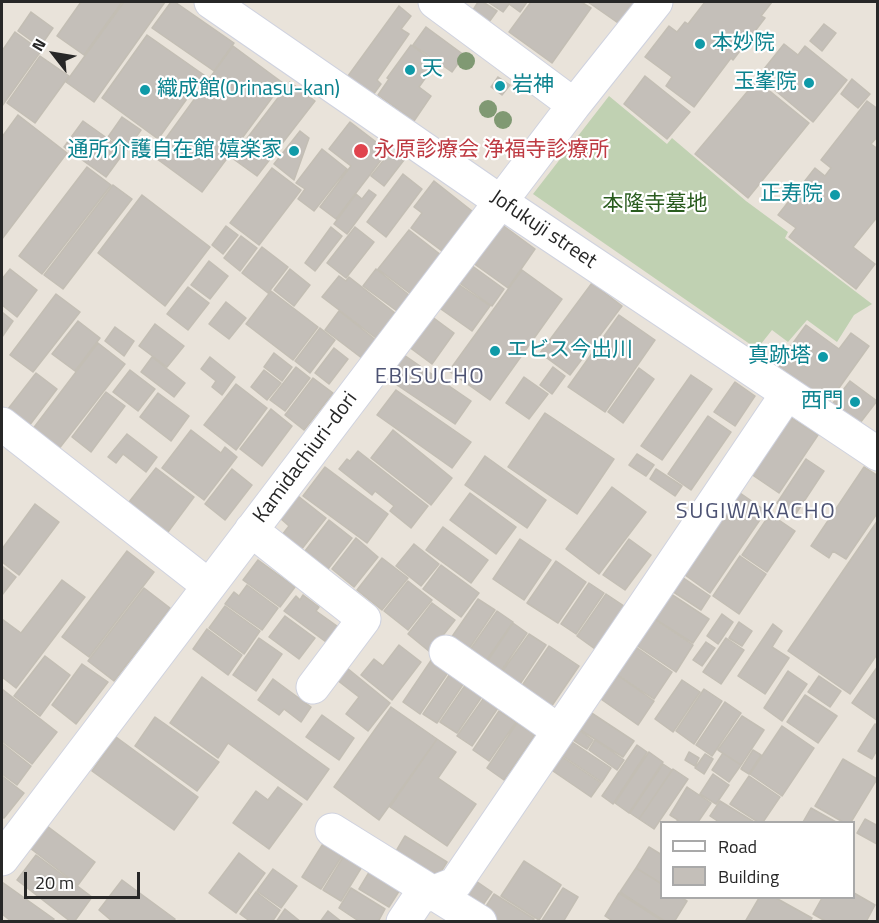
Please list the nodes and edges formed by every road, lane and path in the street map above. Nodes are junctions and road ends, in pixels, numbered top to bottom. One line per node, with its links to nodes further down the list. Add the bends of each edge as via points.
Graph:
1 (211, 2): 5 (street, Jofukuji street)
2 (435, 2): 4 (street)
3 (656, 2): 4 (street, Kamidachiuri-dori)
4 (573, 105): 5 (street, Kamidachiuri-dori)
5 (501, 202): 6 (street, Jofukuji street); 9 (street, Kamidachiuri-dori)
6 (787, 394): 8 (street, Jofukuji street); 13 (street)
7 (2, 424): 10 (street)
8 (878, 454)
9 (251, 531): 10 (street, Kamidachiuri-dori); 12 (street, via 364,619)
10 (209, 586): 15 (street, Kamidachiuri-dori)
11 (446, 652): 13 (street)
12 (313, 687)
13 (559, 731): 16 (street, via 455,884)
14 (332, 830): 16 (street)
15 (2, 859)
16 (434, 892): 17 (street, via 419,898); 18 (street)
17 (402, 921)
18 (480, 921)

